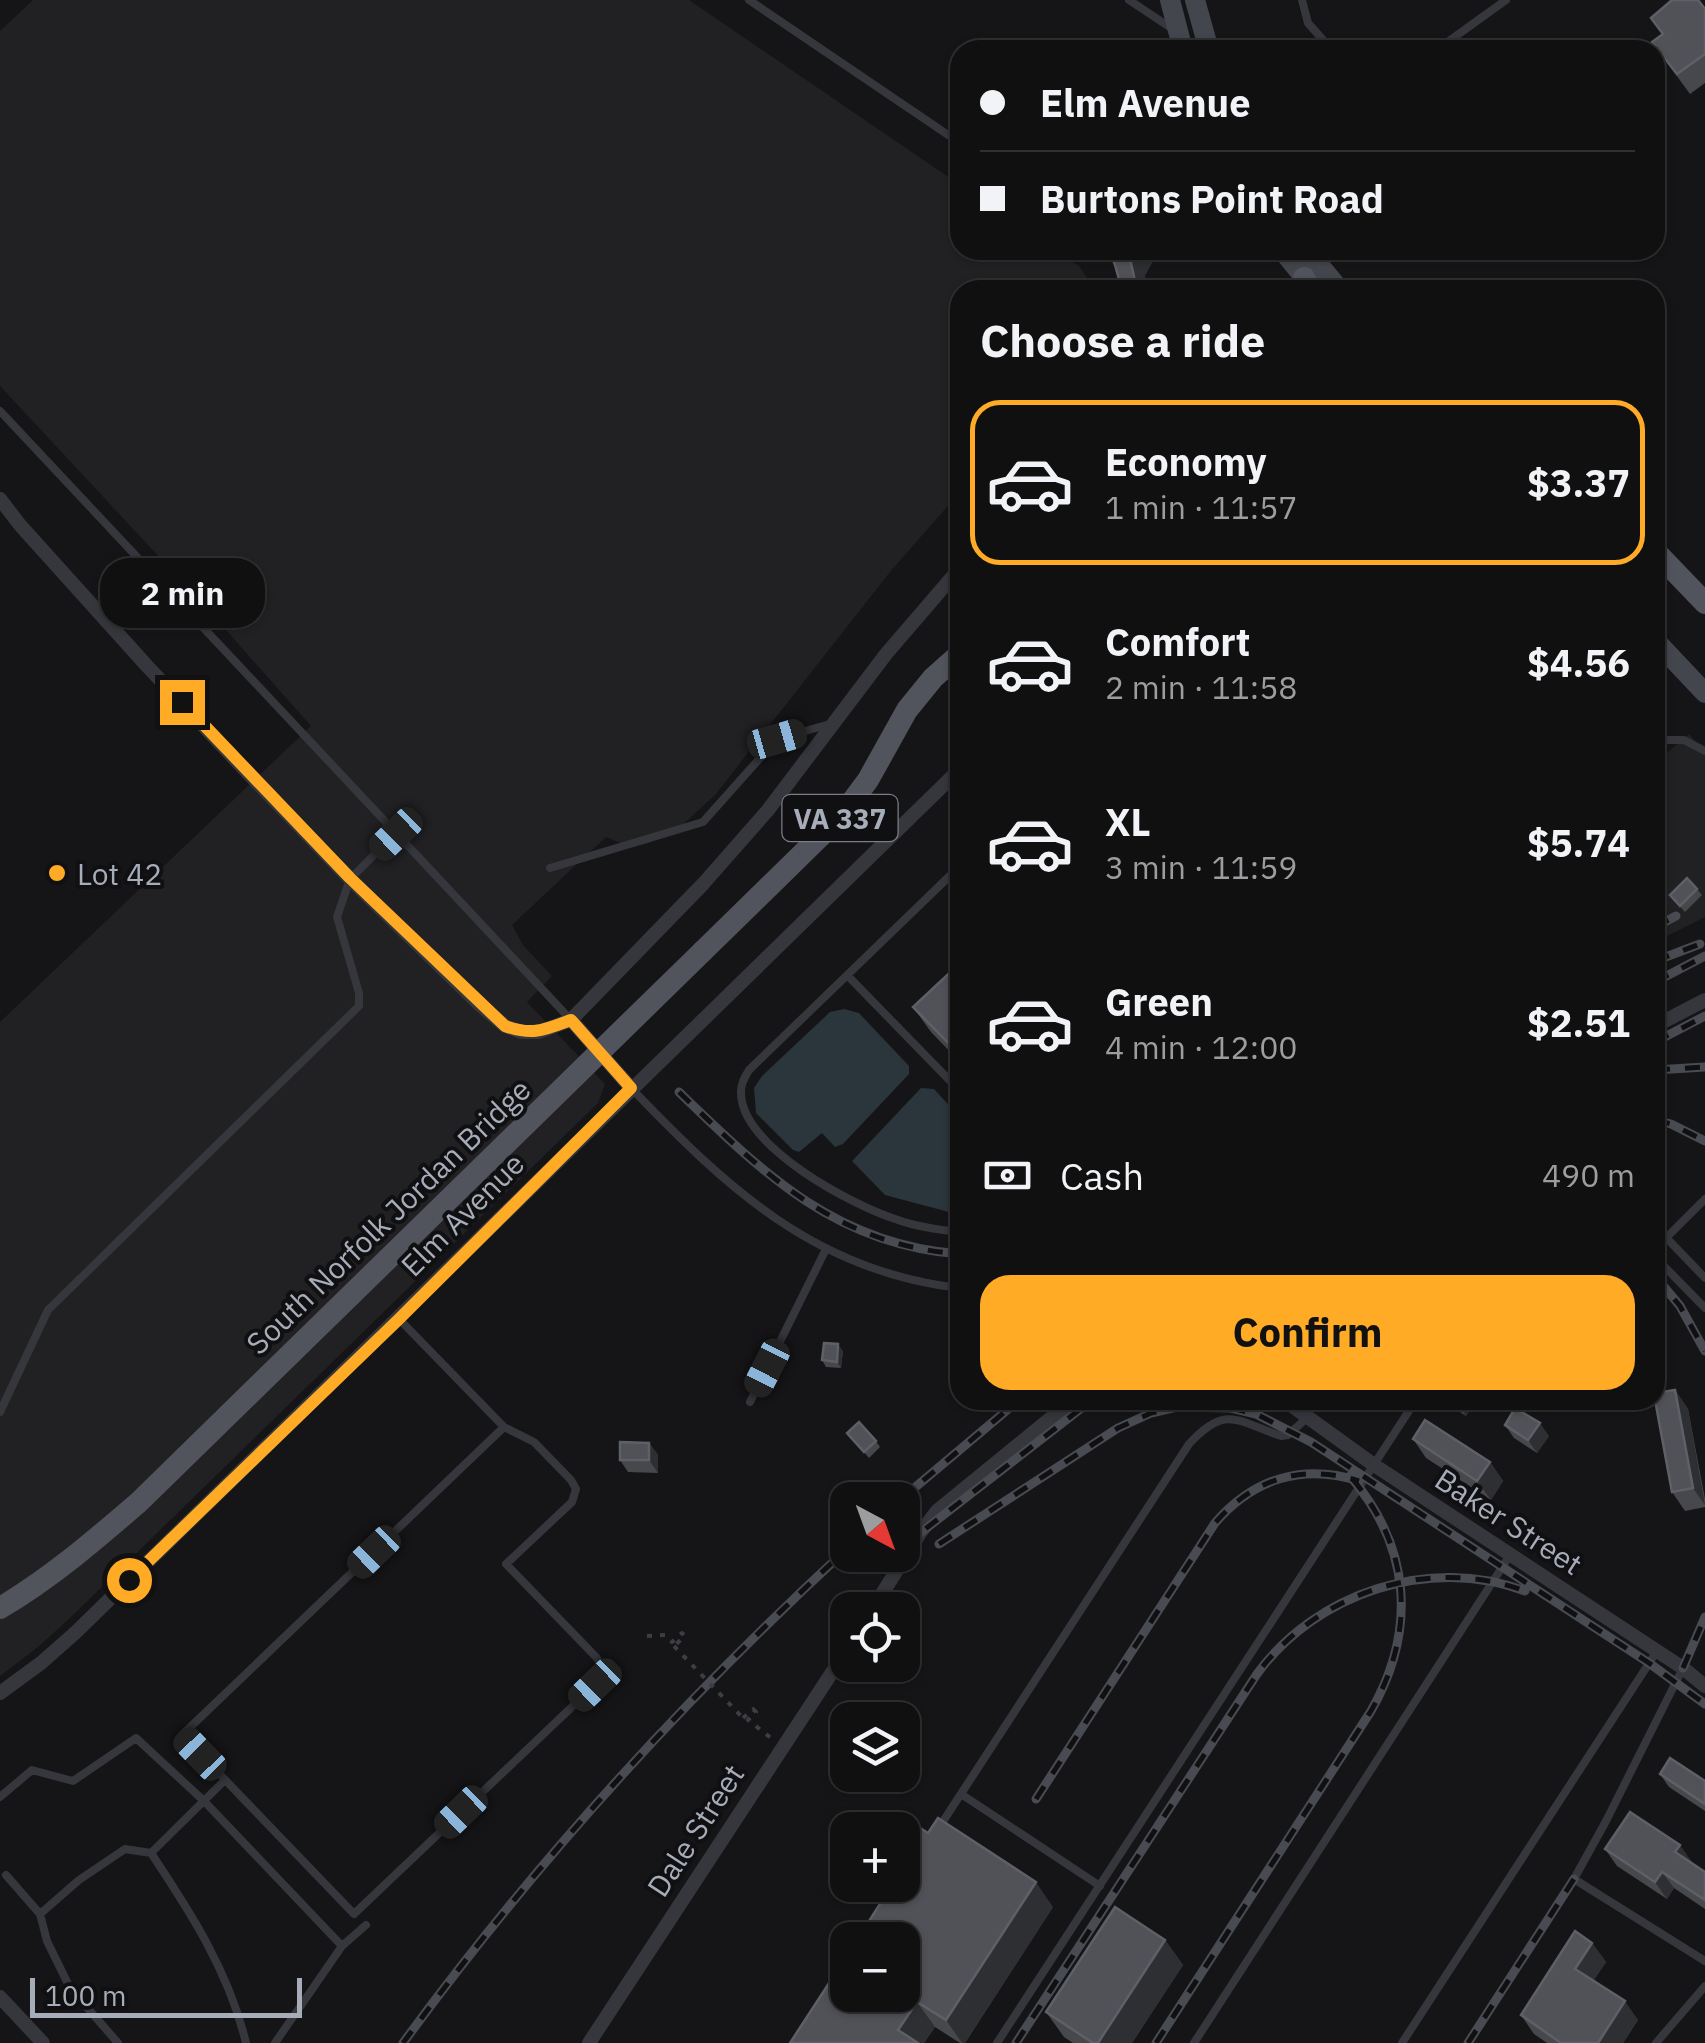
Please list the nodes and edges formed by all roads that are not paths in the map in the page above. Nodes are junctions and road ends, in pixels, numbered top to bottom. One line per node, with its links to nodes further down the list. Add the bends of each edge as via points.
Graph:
1 (749, 0): 12 (lane)
2 (1129, 0): 7 (lane)
3 (1170, 0): 8 (main road)
4 (1196, 0): 9 (main road)
5 (1302, 0): 10 (lane, via 1308,24)
6 (1506, 0): 11 (lane)
7 (1179, 40)
8 (1180, 40)
9 (1206, 40)
10 (1323, 40)
11 (1450, 40)
12 (950, 136)
13 (1290, 260): 15 (main road)
14 (1315, 260): 16 (main road)
15 (1305, 280)
16 (1332, 280)
17 (0, 412): 29 (lane)
18 (0, 500): 32 (street)
19 (1665, 562): 21 (main road)
20 (950, 580): 25 (street)
21 (1705, 604)
22 (1665, 651): 24 (main road)
23 (950, 662): 58 (main road, South Norfolk Jordan Bridge / VA 337, bridge, via 906,710 842,815 139,1502)
24 (1705, 693)
25 (834, 723): 30 (lane, via 777,739 703,822); 35 (street, via 716,870)
26 (1665, 740): 27 (lane, via 1684,740)
27 (1705, 751)
28 (950, 779): 38 (street, Elm Avenue)
29 (396, 834): 32 (lane); 35 (lane)
30 (550, 868)
31 (950, 876): 33 (lane)
32 (350, 878): 35 (street, via 505,1026 539,1032); 52 (lane, via 338,917 359,1006 48,1310)
33 (847, 975): 37 (lane); 40 (lane, via 749,1070 741,1092 747,1116 789,1162 840,1195 896,1220)
34 (1700, 1004): 36 (street)
35 (571, 1020): 38 (street)
36 (1665, 1021)
37 (950, 1080)
38 (631, 1088): 42 (lane, via 752,1203); 47 (street, Elm Avenue)
39 (1705, 1199): 41 (lane)
40 (950, 1231)
41 (1666, 1238): 44 (lane)
42 (826, 1249): 45 (lane, via 902,1278); 48 (lane)
43 (1665, 1267): 46 (lane)
44 (1705, 1278)
45 (950, 1286)
46 (1705, 1308)
47 (399, 1319): 54 (lane); 63 (street, Elm Avenue, via 75,1633)
48 (750, 1402)
49 (1061, 1410): 57 (street, via 936,1511)
50 (1300, 1410): 53 (street, Baker Street)
51 (1410, 1410): 55 (lane)
52 (0, 1412)
53 (1309, 1416): 55 (street, Baker Street); 65 (lane, via 1281,1436 1225,1418 1188,1444)
54 (504, 1427): 64 (lane, via 182,1735); 64 (lane, via 534,1442 576,1488 572,1502 506,1564 596,1657 599,1680 354,1914)
55 (1374, 1465): 56 (street, Baker Street); 71 (lane)
56 (1510, 1555): 59 (street, Baker Street); 84 (lane)
57 (883, 1592)
58 (0, 1608)
59 (1657, 1651): 60 (street, Baker Street); 85 (lane)
60 (1683, 1668): 62 (street, Baker Street); 75 (lane, via 1574,1879)
61 (830, 1675): 82 (street, Dale Street)
62 (1705, 1686)
63 (0, 1693)
64 (226, 1780): 67 (lane)
65 (961, 1794): 68 (lane); 71 (lane)
66 (0, 1796): 67 (lane, via 32,1770 73,1781 136,1738)
67 (204, 1800): 69 (lane); 74 (lane)
68 (932, 1838)
69 (150, 1854): 72 (lane, via 125,1849); 80 (lane, via 212,1948)
70 (6, 1875): 72 (lane)
71 (1100, 1886): 83 (lane)
72 (40, 1914): 79 (lane, via 70,1988)
73 (366, 1926): 74 (lane)
74 (342, 1946): 81 (lane)
75 (1705, 1962)
76 (1705, 1986): 86 (lane)
77 (0, 1997): 78 (street)
78 (44, 2043)
79 (118, 2043)
80 (246, 2043)
81 (275, 2043)
82 (589, 2043)
83 (996, 2043)
84 (1194, 2043)
85 (1402, 2043)
86 (1656, 2043)

